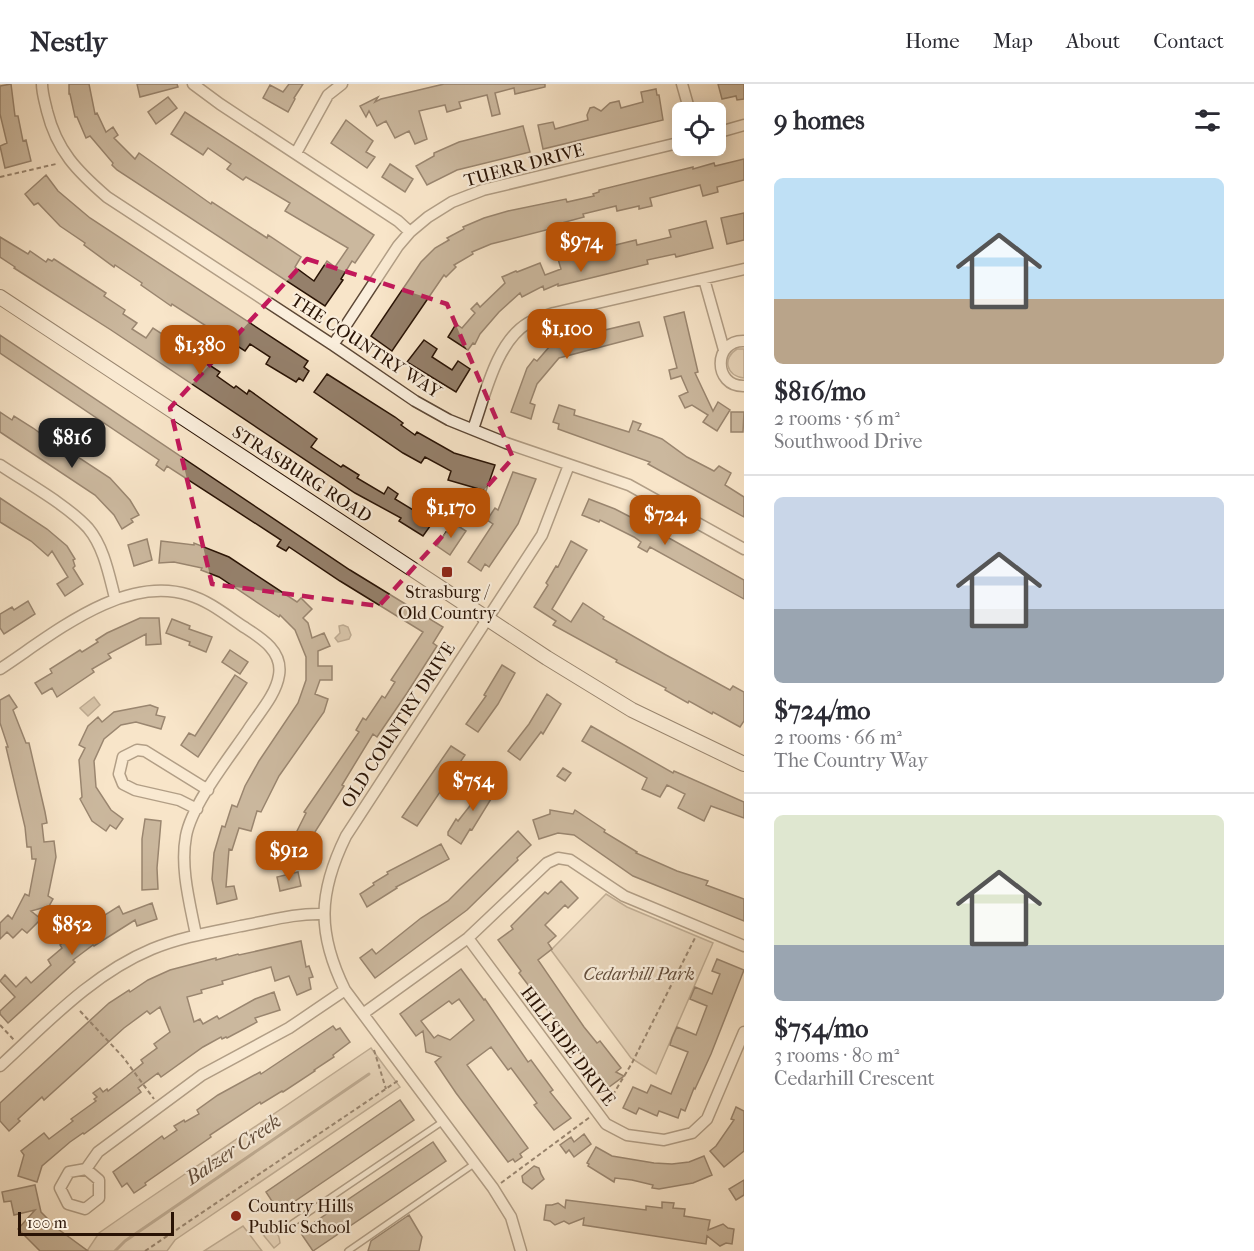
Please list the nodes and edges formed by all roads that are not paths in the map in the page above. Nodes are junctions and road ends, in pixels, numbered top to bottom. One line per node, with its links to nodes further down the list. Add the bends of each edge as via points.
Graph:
1 (42, 84): 15 (street, THE COUNTRY WAY, via 54,133 81,175 107,197)
2 (193, 84): 9 (street)
3 (342, 84): 9 (street, via 328,96)
4 (682, 84): 5 (street)
5 (687, 102)
6 (744, 125): 7 (street)
7 (726, 130)
8 (672, 144): 10 (street, TUERR DRIVE, via 483,190 452,202)
9 (296, 153): 10 (street)
10 (410, 232): 15 (street, TUERR DRIVE)
11 (744, 269): 12 (street)
12 (704, 279): 16 (street); 18 (street, via 554,313 527,324 508,340)
13 (0, 297): 23 (street, STRASBURG ROAD)
14 (744, 341): 16 (street, via 730,344)
15 (333, 345): 18 (street, THE COUNTRY WAY, via 415,401)
16 (724, 350): 17 (street, via 720,359 724,377)
17 (744, 386)
18 (473, 429): 20 (street, THE COUNTRY WAY)
19 (0, 465): 22 (street, via 89,529 102,552)
20 (569, 465): 21 (street, THE COUNTRY WAY, via 629,485); 23 (street, OLD COUNTRY DRIVE, via 542,535)
21 (744, 549)
22 (115, 598): 24 (street); 26 (street, via 163,590 188,595 210,604 266,641 274,653 280,667 275,689)
23 (488, 617): 25 (street, STRASBURG ROAD, via 632,710); 28 (street, OLD COUNTRY DRIVE, via 346,836 334,860)
24 (0, 669)
25 (744, 764)
26 (208, 790): 27 (street); 27 (street, via 145,751 137,750 123,757 118,774 123,784)
27 (197, 809): 29 (street, via 186,836 185,879)
28 (323, 914): 29 (street); 32 (street, OLD COUNTRY DRIVE, via 328,947)
29 (196, 935): 35 (street, via 153,949 114,969 77,994)
30 (468, 938): 31 (street, via 547,863 558,858 570,860 624,896); 33 (street); 34 (street, HILLSIDE DRIVE, via 606,1124 627,1135 664,1140 692,1133 707,1119)
31 (744, 946)
32 (345, 990): 33 (street, OLD COUNTRY DRIVE); 38 (street, via 289,1028 202,1075 99,1152)
33 (364, 1013): 36 (street, OLD COUNTRY DRIVE)
34 (744, 1032)
35 (0, 1066)
36 (442, 1122): 37 (street, OLD COUNTRY DRIVE); 39 (lane)
37 (474, 1164): 40 (lane); 41 (street, OLD COUNTRY DRIVE, via 511,1217)
38 (86, 1169)
39 (284, 1229)
40 (348, 1251)
41 (521, 1251)

